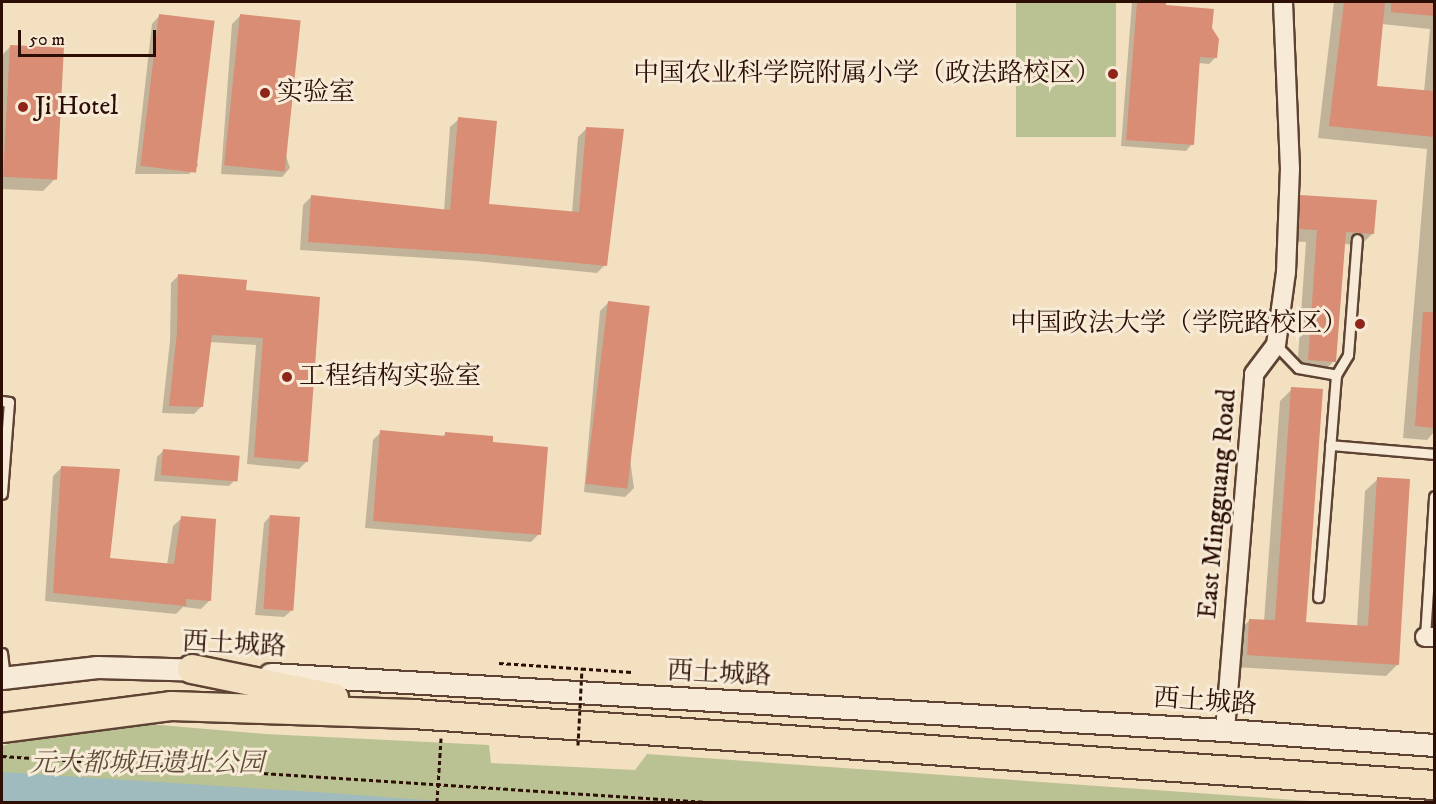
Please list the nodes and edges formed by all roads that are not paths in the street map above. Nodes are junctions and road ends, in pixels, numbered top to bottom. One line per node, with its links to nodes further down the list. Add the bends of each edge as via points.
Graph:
1 (1283, 2): 3 (street, East Mingguang Road, via 1290,169 1286,272)
2 (1357, 239): 4 (lane, via 1348,355)
3 (1276, 345): 4 (lane, via 1298,368); 18 (street, East Mingguang Road, via 1254,374)
4 (1336, 375): 6 (lane)
5 (2, 401): 8 (lane, via 9,402)
6 (1330, 445): 7 (lane); 11 (lane)
7 (1434, 454)
8 (2, 494)
9 (1434, 496): 10 (lane)
10 (1434, 505): 12 (lane)
11 (1318, 597)
12 (1430, 637)
13 (2, 652): 15 (lane)
14 (192, 669): 15 (street, 西土城路, via 97,667); 16 (highway); 18 (street, 西土城路)
15 (3, 678)
16 (413, 714): 17 (highway, via 171,706); 20 (highway)
17 (4, 727)
18 (1225, 730): 19 (street, 西土城路)
19 (1434, 746)
20 (1434, 785)

